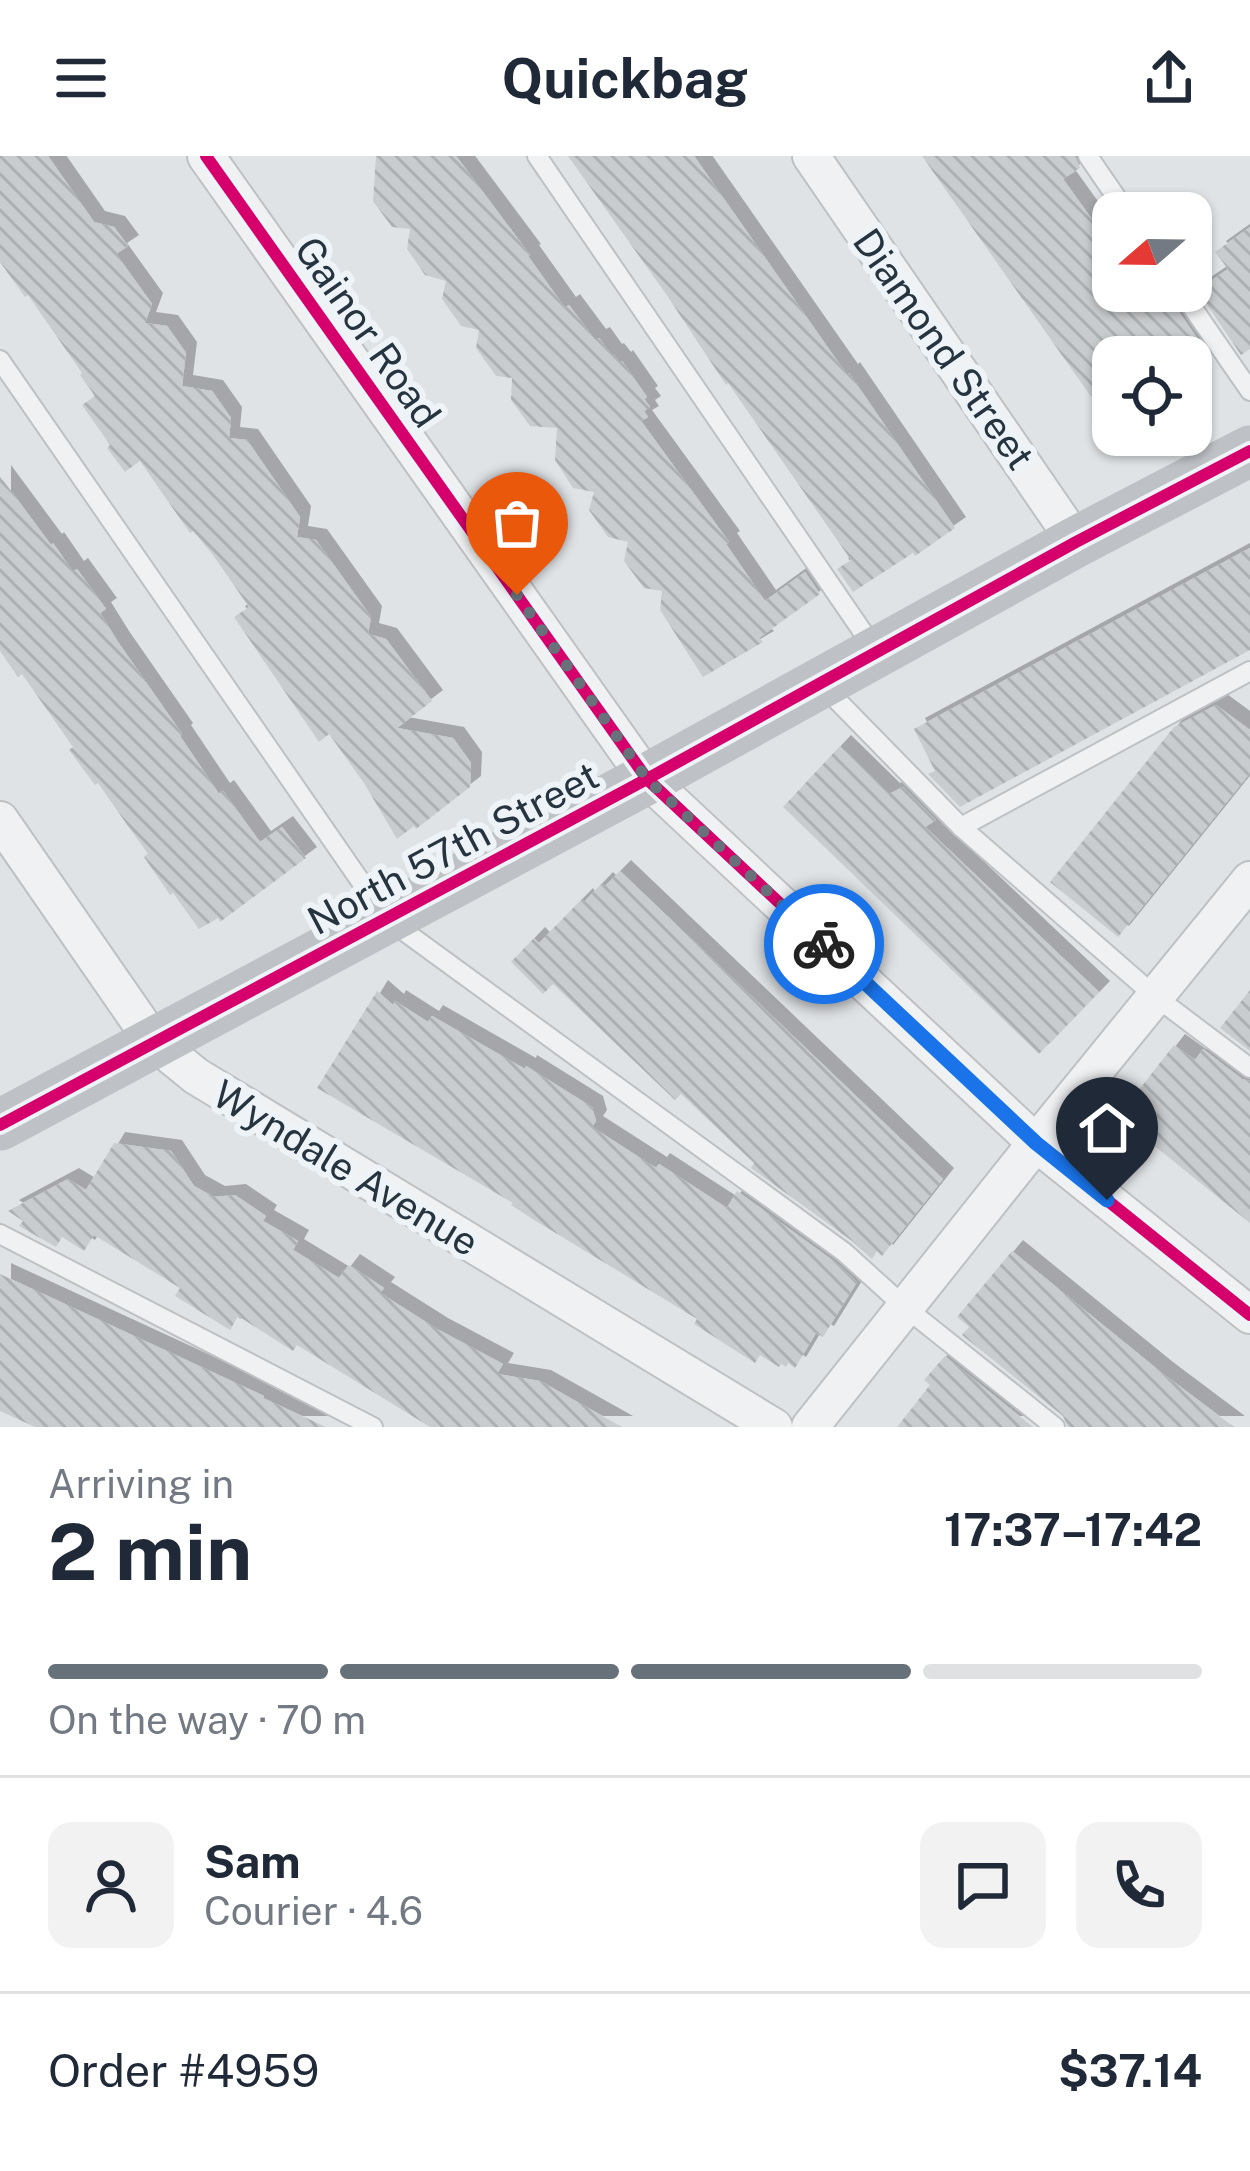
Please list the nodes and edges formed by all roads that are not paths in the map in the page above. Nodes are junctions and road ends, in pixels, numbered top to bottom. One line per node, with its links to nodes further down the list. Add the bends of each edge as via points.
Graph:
1 (206, 156): 14 (street, Gainor Road)
2 (537, 156): 11 (lane)
3 (811, 156): 10 (street, Diamond Street)
4 (1088, 156): 5 (lane)
5 (1113, 192)
6 (1195, 312): 8 (lane)
7 (0, 360): 18 (lane)
8 (1250, 391)
9 (1250, 451): 10 (street, North 57th Street)
10 (1076, 542): 11 (street, North 57th Street)
11 (877, 652): 13 (street, North 57th Street)
12 (1250, 670): 16 (lane)
13 (820, 683): 14 (street, North 57th Street); 16 (lane)
14 (647, 779): 18 (street, North 57th Street); 23 (street, Gainor Road)
15 (0, 820): 20 (street, Wyndale Avenue)
16 (961, 827): 19 (lane)
17 (1250, 880): 19 (street)
18 (386, 918): 20 (street, North 57th Street); 25 (lane, via 844,1252)
19 (1156, 997): 21 (lane); 23 (street)
20 (153, 1041): 22 (street, North 57th Street); 28 (street, Wyndale Avenue, via 196,1076)
21 (1250, 1068)
22 (0, 1125)
23 (1036, 1143): 25 (street); 26 (street, Gainor Road)
24 (0, 1234): 27 (lane)
25 (906, 1308): 29 (street); 30 (lane)
26 (1250, 1315)
27 (373, 1427)
28 (774, 1427)
29 (810, 1427)
30 (1055, 1427)

